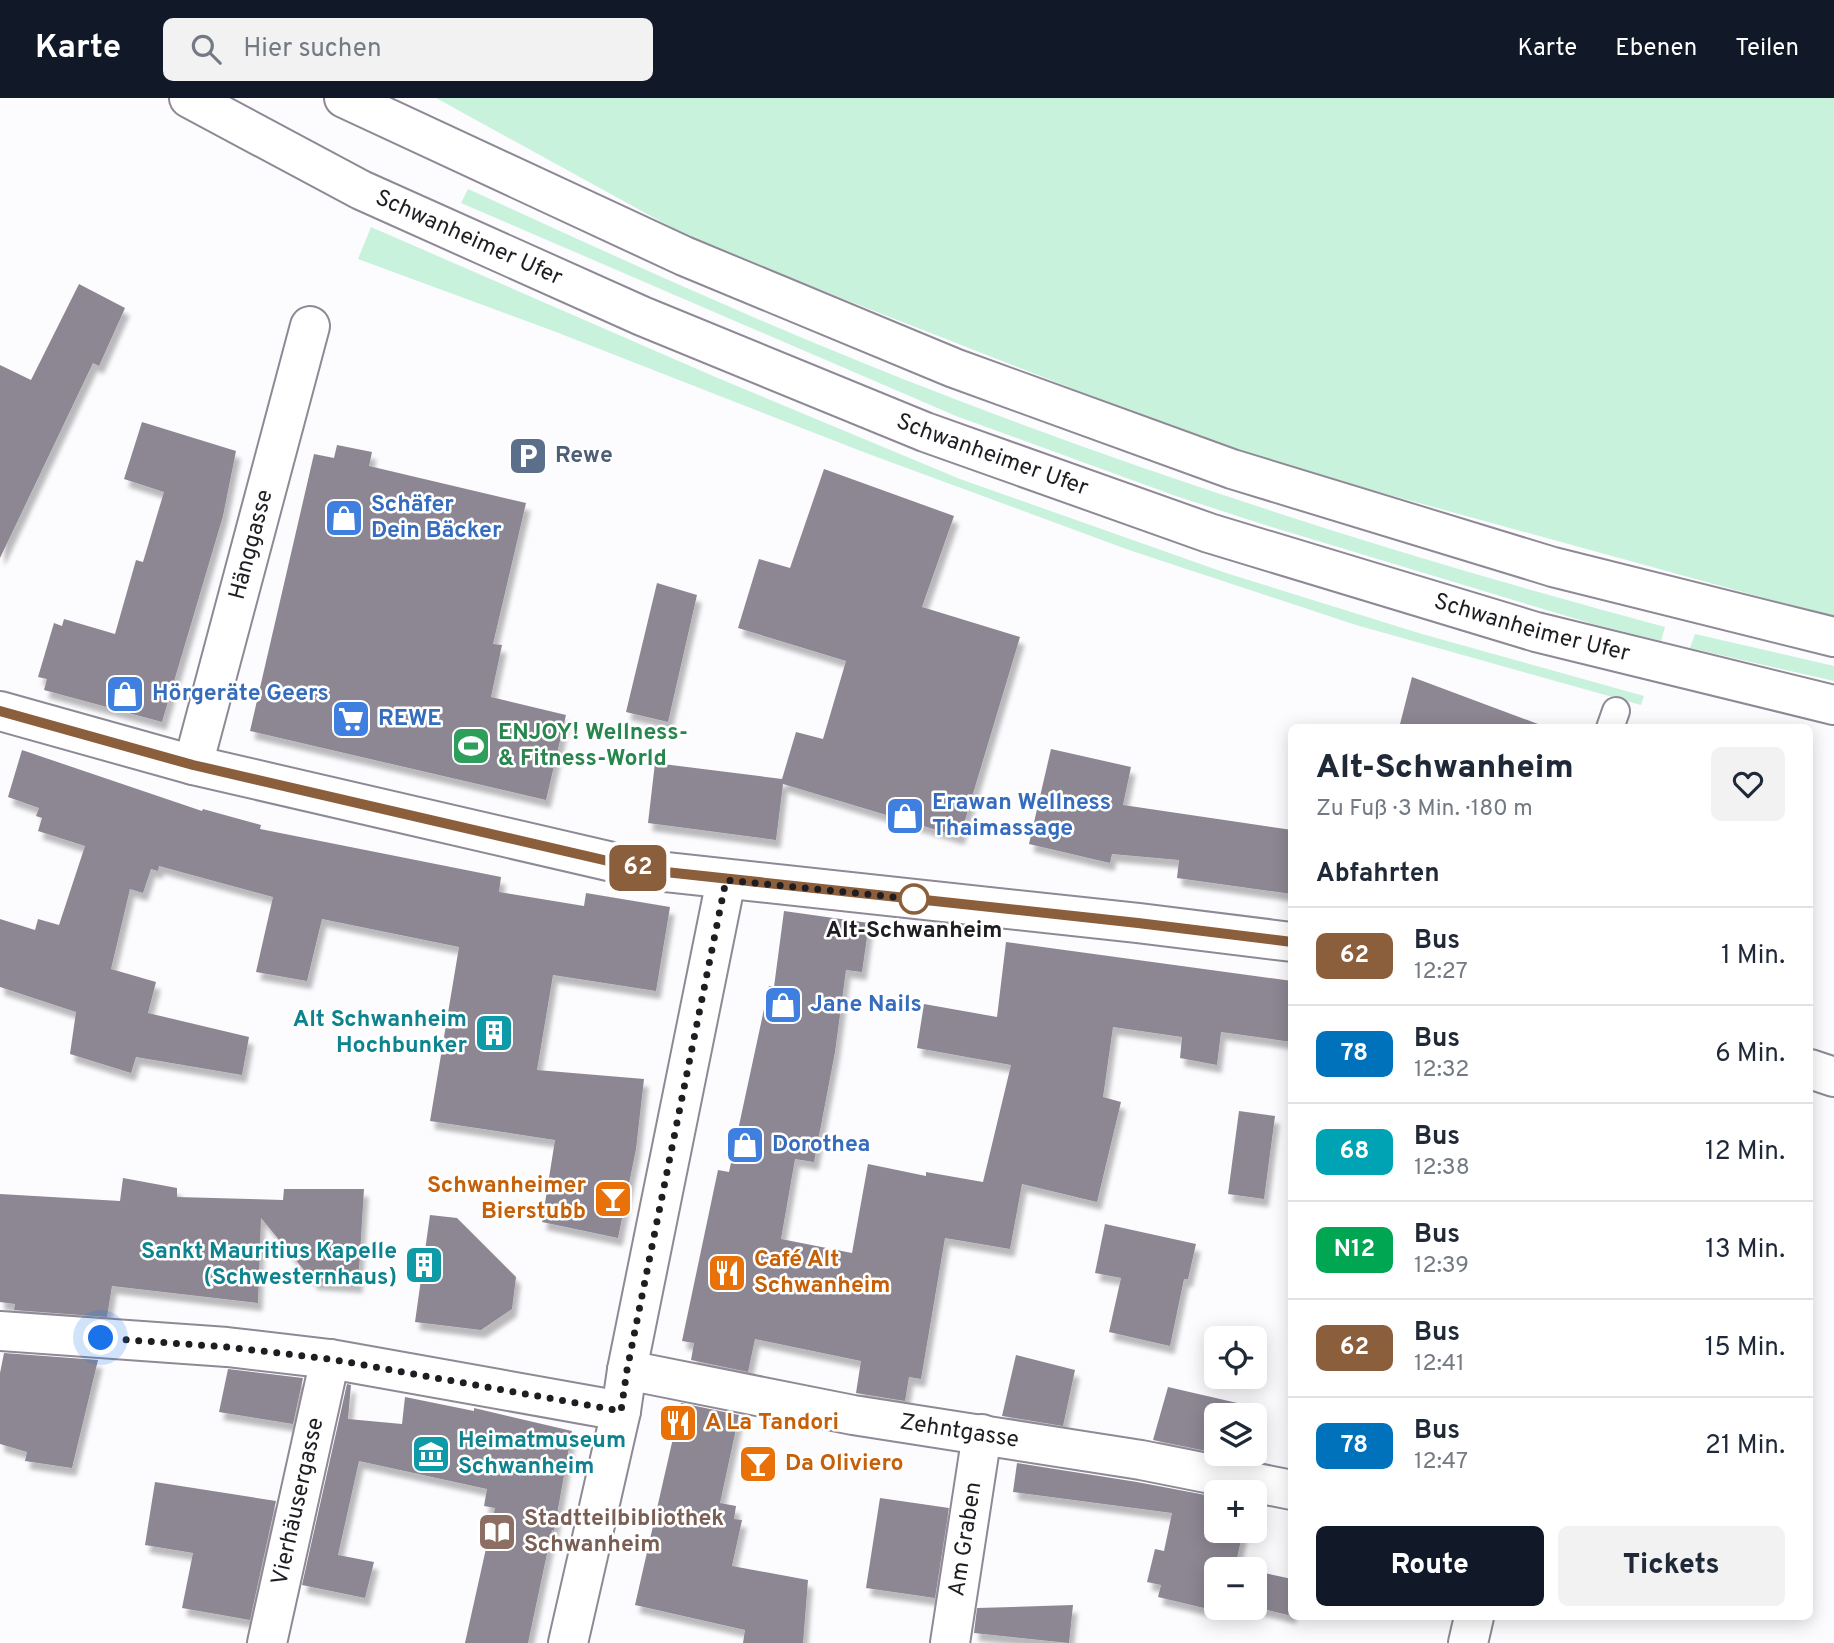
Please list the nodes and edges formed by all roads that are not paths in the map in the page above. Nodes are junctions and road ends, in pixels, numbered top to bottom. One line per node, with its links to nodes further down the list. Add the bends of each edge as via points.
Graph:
1 (189, 98): 5 (street, Schwanheimer Ufer, via 360,190 642,316 925,432 1209,533 1536,632)
2 (344, 98): 4 (street, via 710,266 954,368 1233,470 1553,568)
3 (310, 326): 7 (street, Hänggasse)
4 (1834, 637)
5 (1834, 705)
6 (0, 711): 7 (street)
7 (193, 765): 8 (street, via 647,870)
8 (726, 880): 9 (street); 14 (street)
9 (1288, 942)
10 (1813, 1070): 11 (street)
11 (1834, 1077)
12 (0, 1331): 13 (street)
13 (330, 1359): 15 (street); 19 (street, Vierhäusergasse)
14 (627, 1370): 15 (street); 16 (street, Zehntgasse, via 853,1415)
15 (621, 1411): 20 (street)
16 (982, 1434): 17 (street, Zehntgasse); 21 (street, Am Graben)
17 (1288, 1489)
18 (1473, 1620): 22 (street)
19 (267, 1643)
20 (568, 1643)
21 (950, 1643)
22 (1468, 1643)

